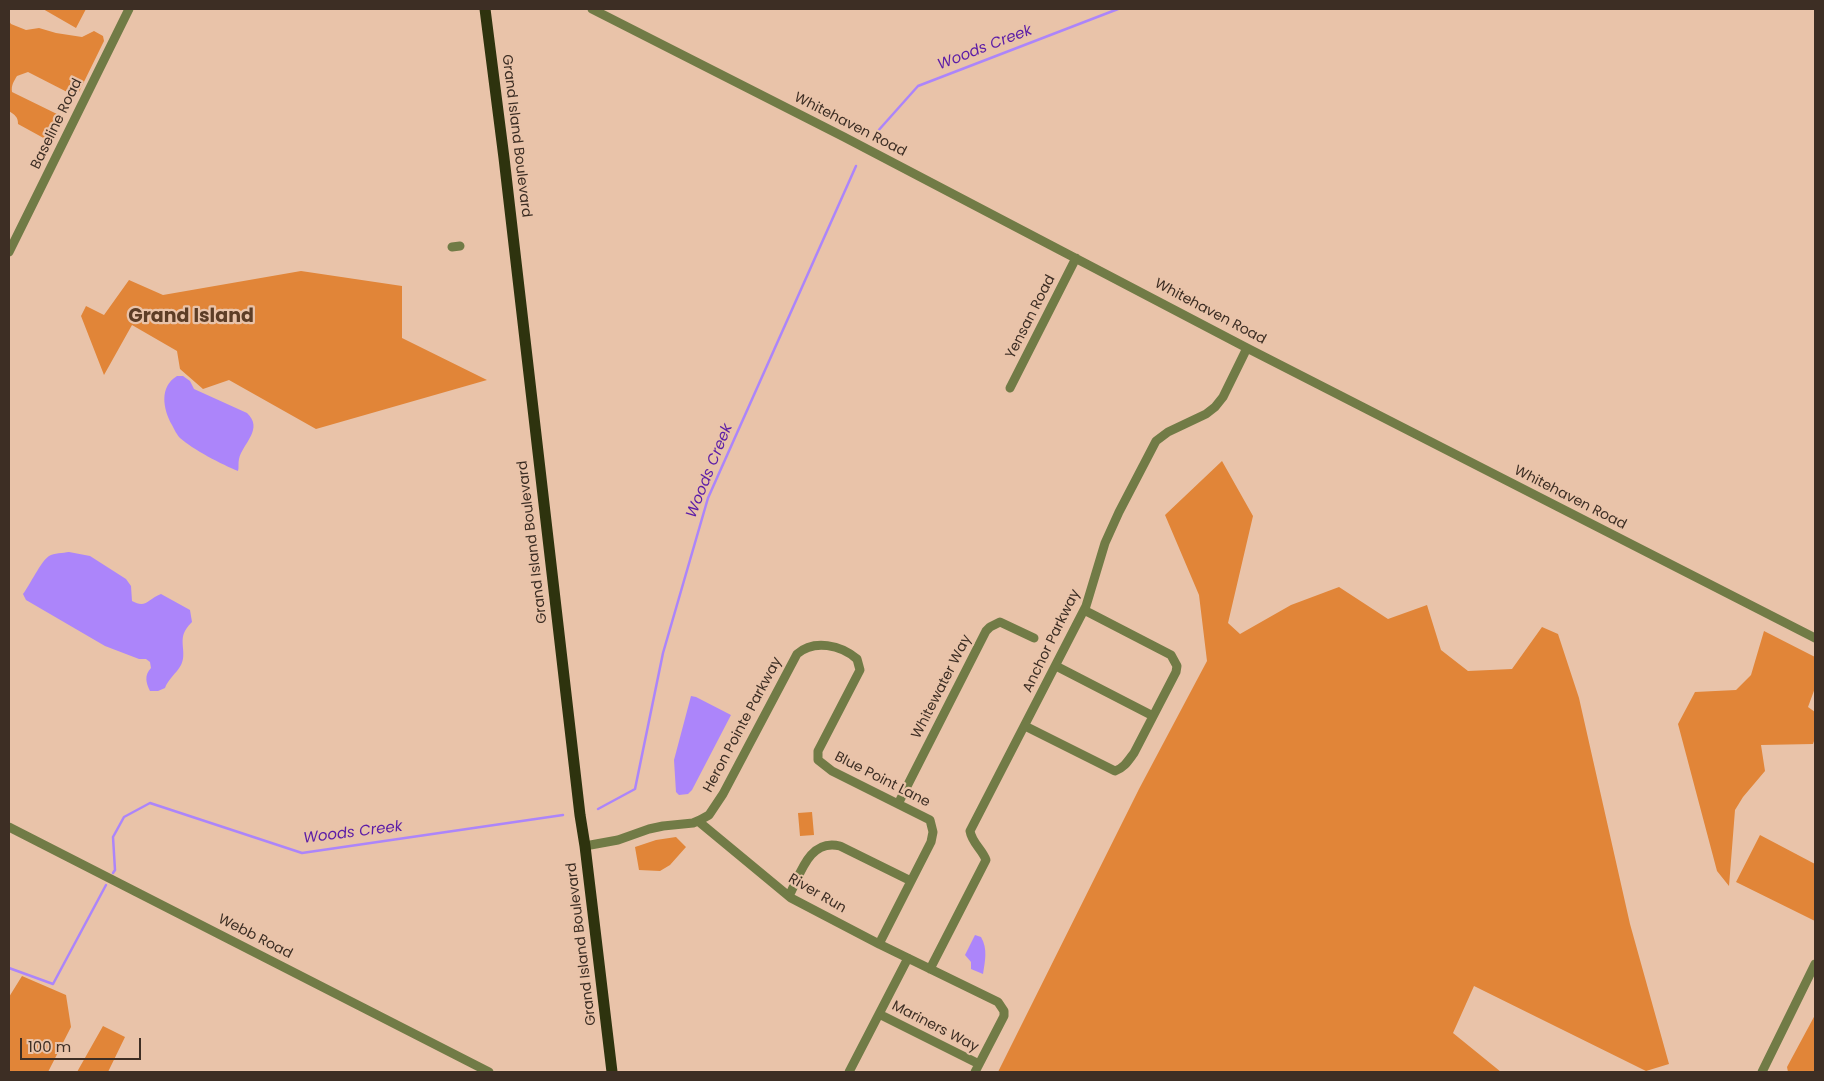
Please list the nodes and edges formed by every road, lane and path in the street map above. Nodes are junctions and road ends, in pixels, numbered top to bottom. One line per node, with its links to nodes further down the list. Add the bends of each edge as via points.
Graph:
1 (129, 9): 4 (street, Baseline Road)
2 (485, 9): 18 (main road, Grand Island Boulevard)
3 (592, 9): 5 (street, Whitehaven Road)
4 (9, 252)
5 (1076, 258): 6 (street, Whitehaven Road); 7 (street, Yensan Road)
6 (1247, 348): 8 (street, Anchor Parkway, via 1215,407 1156,441 1105,543); 10 (street, Whitehaven Road)
7 (1010, 388)
8 (1084, 610): 12 (street, Anchor Parkway); 13 (street, via 1171,654 1177,666 1176,672)
9 (1034, 638): 15 (street, Whitewater Way, via 1000,622 986,631)
10 (1815, 638)
11 (840, 648): 15 (street, Blue Point Lane, via 857,659 860,670 818,751 818,760 832,771); 16 (street, Heron Pointe Parkway, via 812,646 797,654 723,794 709,815)
12 (1056, 666): 13 (street); 14 (street, Anchor Parkway)
13 (1153, 716): 14 (street, via 1126,764 1115,771)
14 (1025, 726): 24 (street, Anchor Parkway, via 970,831 986,860)
15 (898, 804): 19 (street, Blue Point Lane, via 930,820 933,827 930,842)
16 (698, 821): 18 (street, via 649,829 618,840); 20 (street, River Run)
17 (9, 827): 27 (street, Webb Road)
18 (585, 846): 28 (main road, Grand Island Boulevard)
19 (911, 881): 20 (street, via 840,846 828,845 811,854); 21 (street, Blue Point Lane)
20 (789, 896): 21 (street, River Run)
21 (880, 944): 22 (street, River Run)
22 (908, 958): 24 (street, River Run); 25 (street)
23 (1815, 964): 30 (street)
24 (930, 969): 26 (street, River Run, via 998,1002 1004,1011)
25 (879, 1014): 26 (street, Mariners Way); 29 (street)
26 (977, 1068)
27 (490, 1072)
28 (612, 1072)
29 (849, 1072)
30 (1762, 1072)

